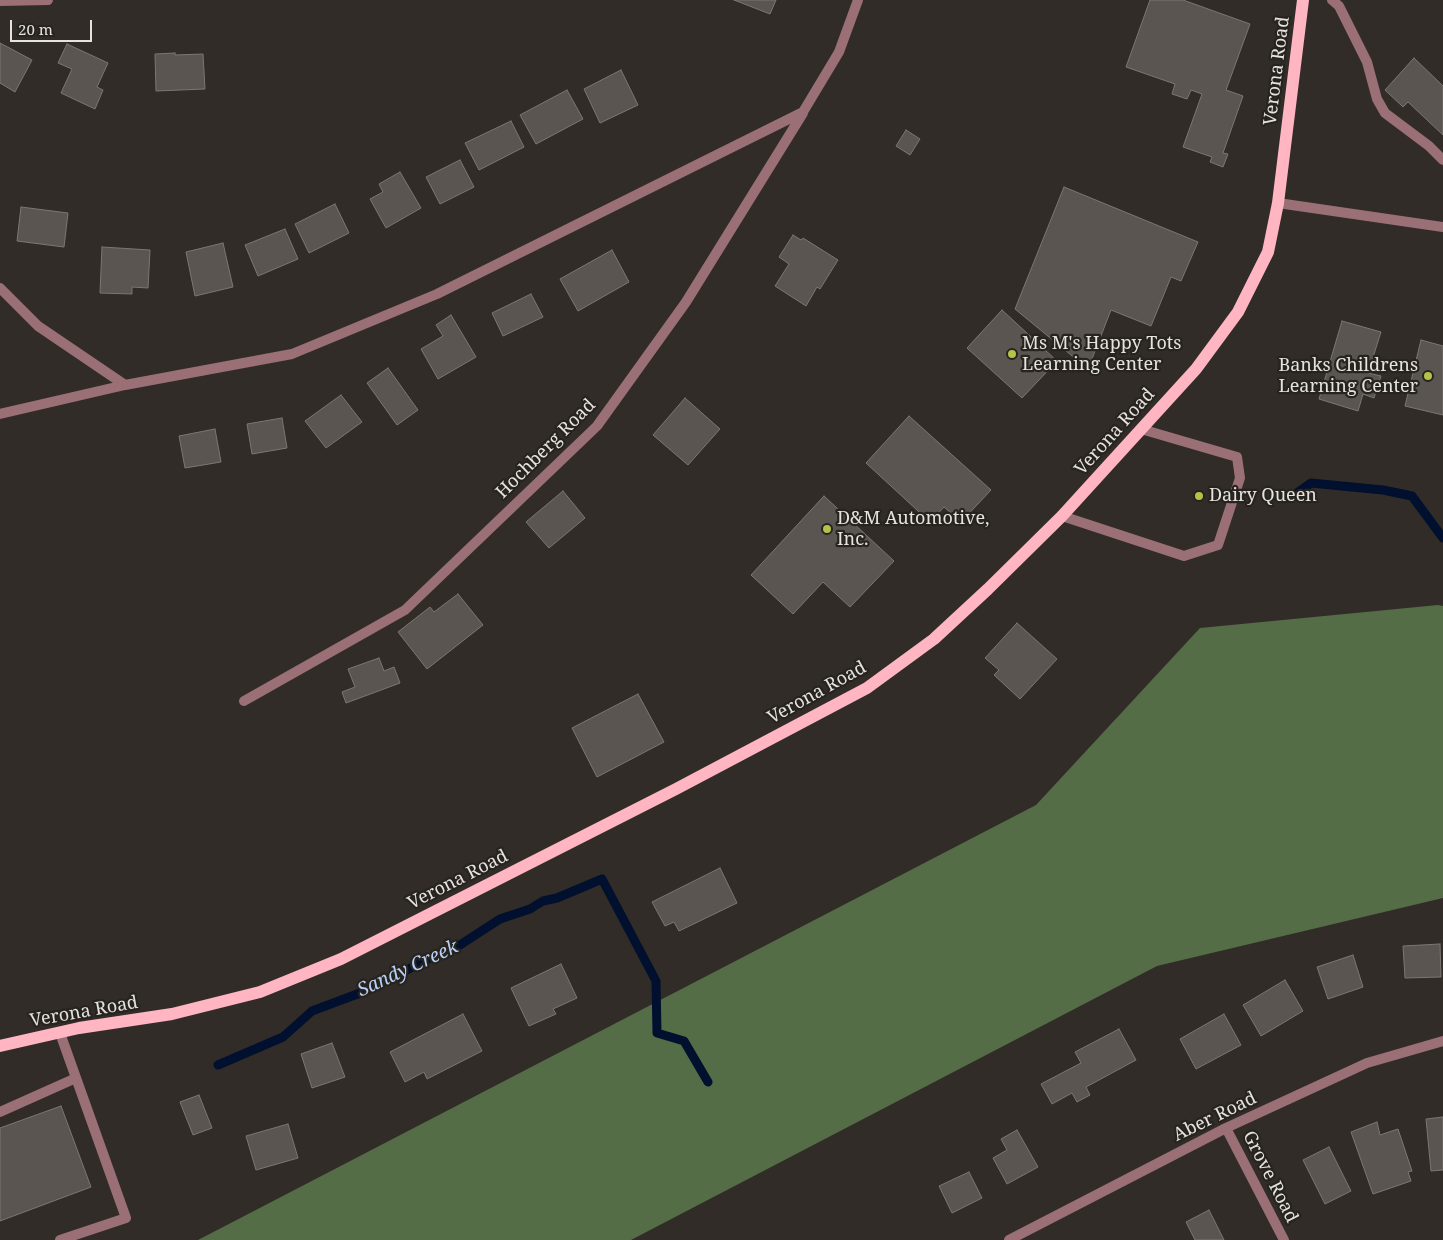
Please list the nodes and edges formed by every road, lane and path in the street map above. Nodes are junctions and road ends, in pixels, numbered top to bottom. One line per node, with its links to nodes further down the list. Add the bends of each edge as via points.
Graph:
1 (48, 0): 5 (street)
2 (858, 0): 6 (street, Hochberg Road, via 839,52)
3 (1303, 0): 8 (main road, Verona Road)
4 (1332, 0): 7 (street, via 1339,6 1367,62 1376,99 1385,113)
5 (0, 1)
6 (803, 112): 11 (street, via 437,294 292,354); 15 (street, Hochberg Road, via 686,302 597,426 405,610)
7 (1443, 160)
8 (1278, 203): 9 (street); 13 (main road, Verona Road, via 1268,252 1238,312 1196,369)
9 (1443, 227)
10 (0, 288): 11 (street, via 38,326)
11 (125, 385): 12 (street)
12 (0, 414)
13 (1141, 429): 14 (main road, Verona Road); 14 (street, via 1237,457 1240,478 1218,545 1184,556)
14 (1062, 516): 16 (main road, Verona Road, via 934,639 867,688 676,789 341,959 260,992 172,1014)
15 (244, 701)
16 (60, 1033): 18 (main road, Verona Road); 19 (street)
17 (1443, 1041): 21 (street, Aber Road, via 1367,1063)
18 (0, 1046)
19 (76, 1078): 20 (street); 22 (street, via 126,1218)
20 (0, 1112)
21 (1226, 1128): 23 (street, Aber Road); 24 (street, Grove Road)
22 (60, 1240)
23 (1009, 1240)
24 (1284, 1240)

